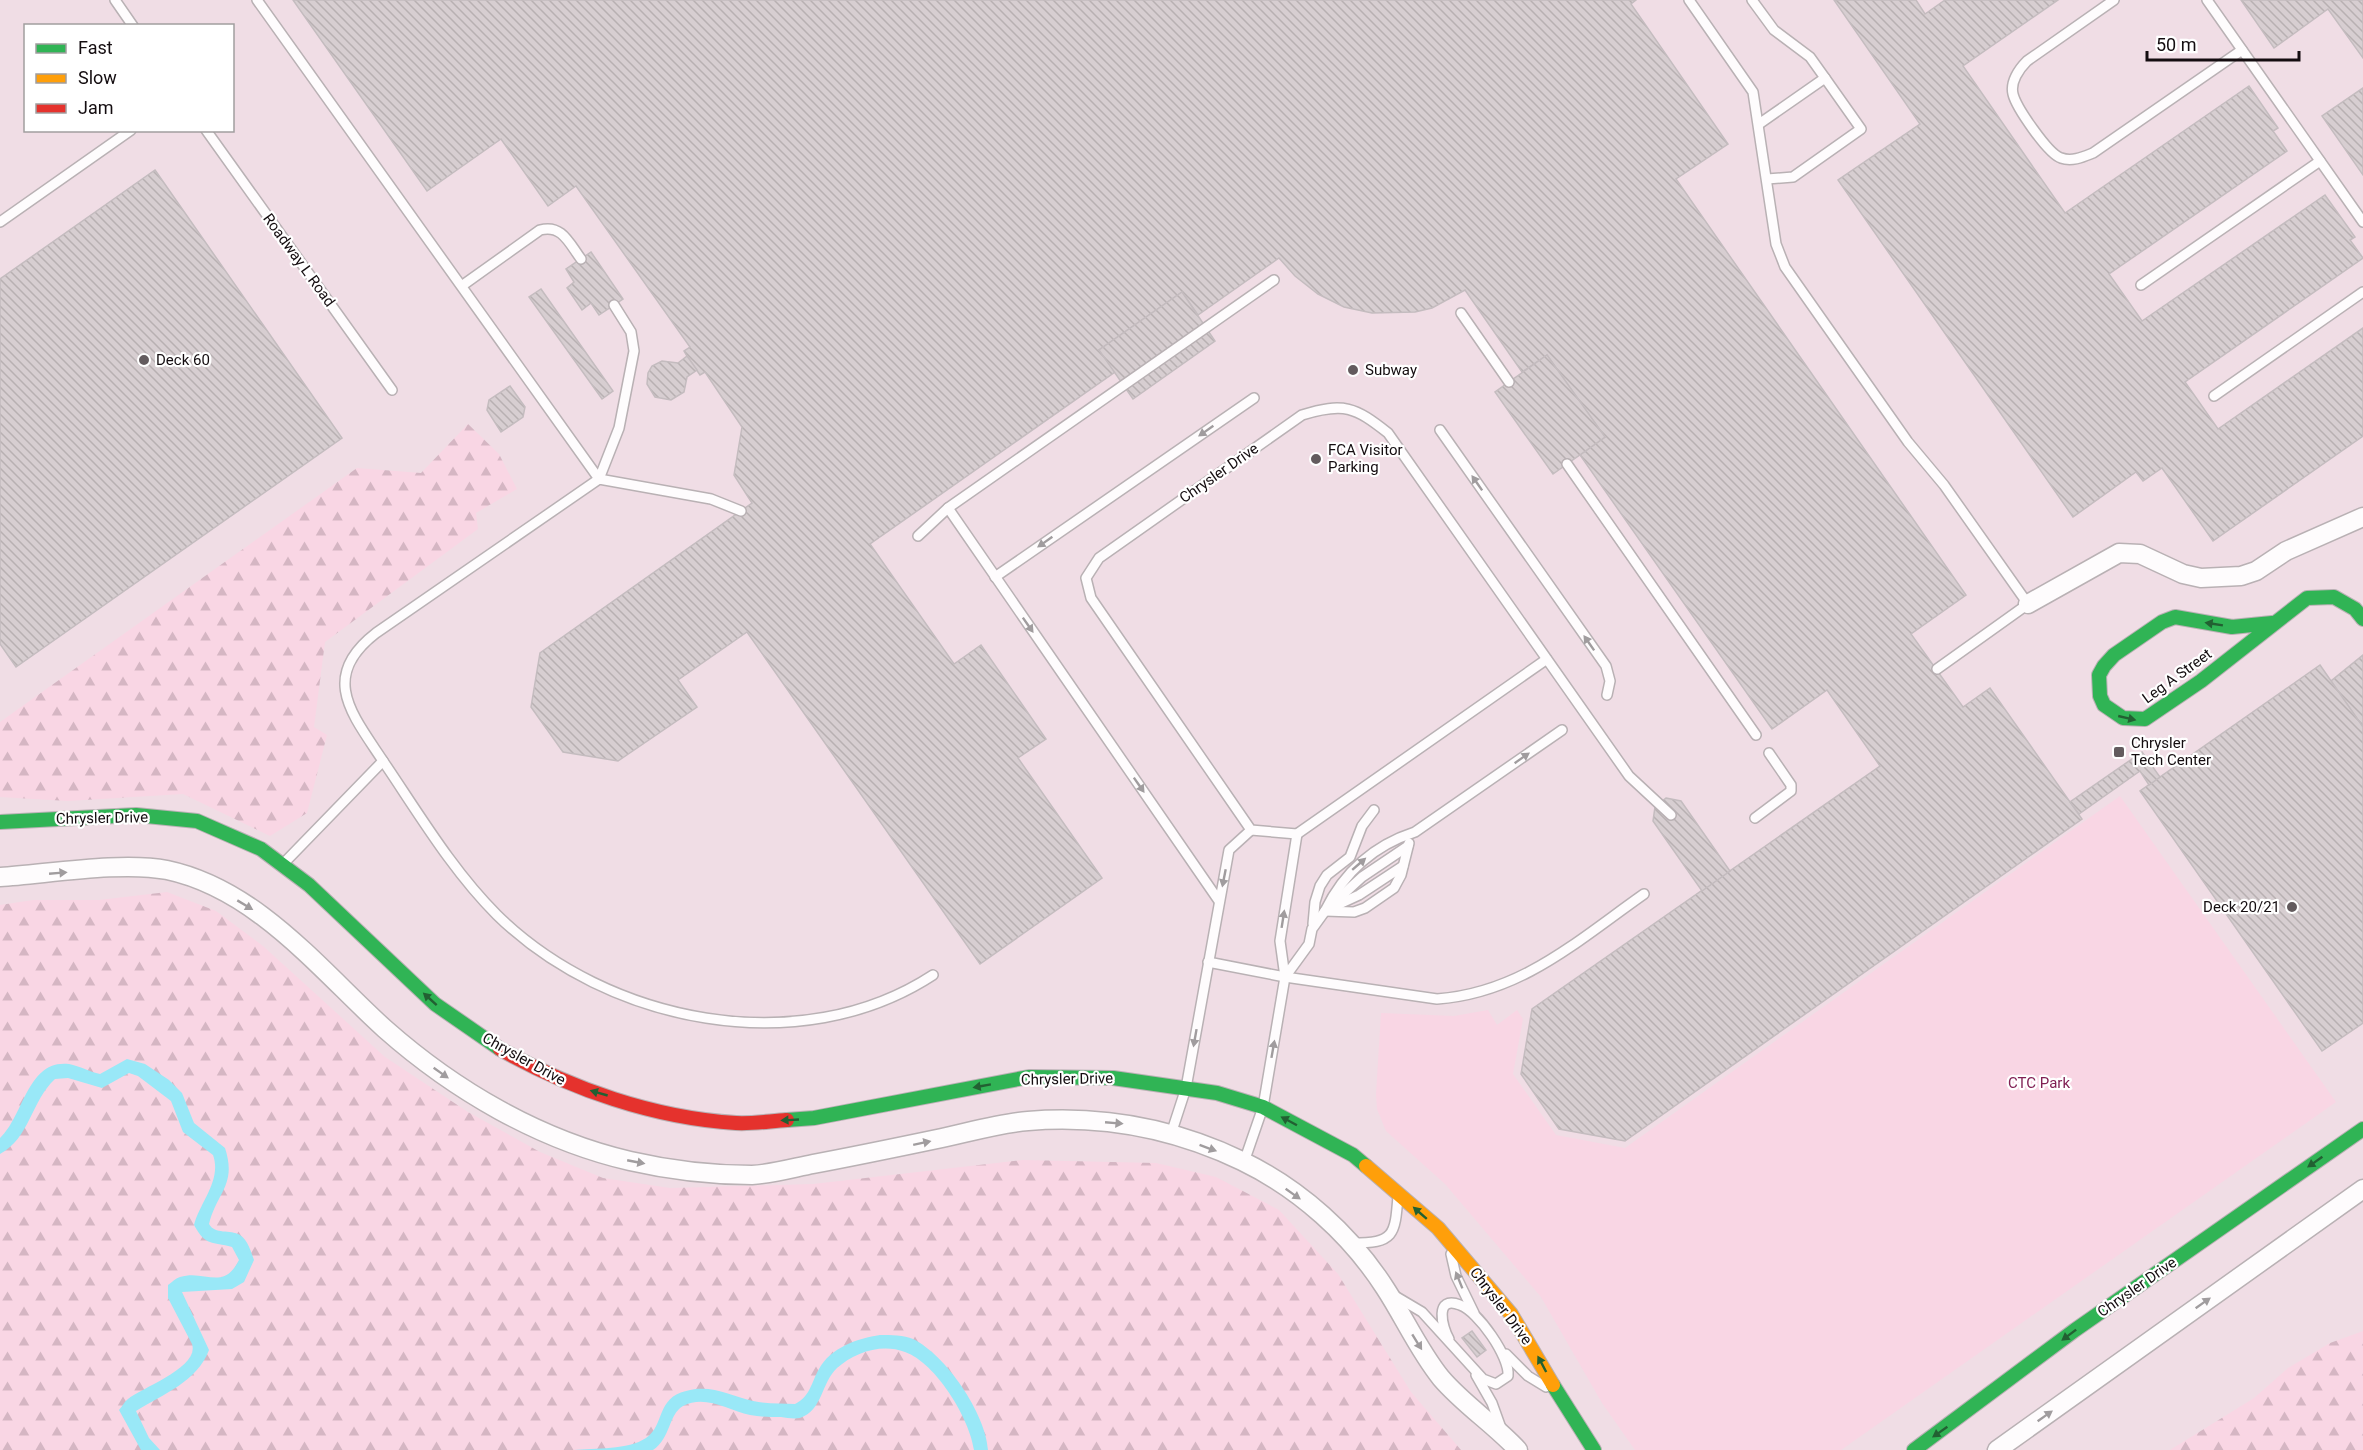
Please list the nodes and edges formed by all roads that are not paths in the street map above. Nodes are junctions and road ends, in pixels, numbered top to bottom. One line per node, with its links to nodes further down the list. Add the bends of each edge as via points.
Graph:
1 (115, 0): 7 (lane)
2 (257, 0): 19 (lane)
3 (1689, 0): 10 (lane, via 1745,78 1757,105)
4 (1752, 0): 9 (lane, via 1774,30 1810,57)
5 (2114, 0): 8 (lane, via 2027,61 2013,83 2018,105 2048,149 2061,158 2077,159 2093,153)
6 (2207, 0): 8 (lane)
7 (132, 24)
8 (2242, 50): 13 (lane)
9 (1825, 78): 10 (lane); 14 (lane, via 1862,129 1793,177)
10 (1760, 124): 14 (lane)
11 (128, 132): 15 (lane)
12 (207, 132): 25 (lane, Roadway L Road)
13 (2320, 162): 16 (lane); 20 (lane)
14 (1767, 179): 36 (lane, via 1776,244 1785,267)
15 (0, 222)
16 (2363, 222)
17 (581, 259): 19 (lane, via 561,231 550,227 540,230)
18 (1274, 280): 31 (lane)
19 (463, 285): 30 (lane)
20 (2141, 285)
21 (2363, 292): 26 (lane)
22 (614, 305): 30 (lane, via 632,332 634,351 619,428)
23 (1461, 313): 24 (lane)
24 (1509, 382)
25 (392, 390)
26 (2214, 396)
27 (1254, 398): 35 (lane, one-way to 35)
28 (1440, 430): 41 (lane, one-way to 28, via 1610,681 1606,666)
29 (1567, 464): 43 (lane)
30 (599, 479): 32 (lane, via 711,499); 45 (lane, via 357,650 348,662 344,693 349,708)
31 (948, 508): 34 (lane); 35 (lane)
32 (741, 511)
33 (2363, 517): 36 (street, via 2241,576 2192,576 2128,552 2110,556)
34 (918, 536)
35 (995, 577): 58 (lane, one-way to 58)
36 (2028, 604): 40 (lane)
37 (2363, 620): 38 (street, Leg A Street, via 2343,601 2321,596 2307,598)
38 (2272, 623): 38 (street, Leg A Street, one-way to 38, via 2232,627 2175,617 2162,622 2104,666 2100,675 2104,705 2123,718 2145,719 2201,681)
39 (1547, 659): 47 (lane, Chrysler Drive, via 1629,776); 50 (lane, Chrysler Drive, via 1388,433 1360,411 1328,407 1302,415 1098,558 1086,578 1091,598); 52 (lane)
40 (1937, 669)
41 (1607, 695)
42 (1562, 730): 51 (lane, one-way to 42)
43 (1756, 735)
44 (1769, 753): 48 (lane, via 1791,790)
45 (383, 761): 54 (lane); 62 (lane, via 459,872 496,914 568,970 626,997 687,1015 771,1022 806,1020 898,995)
46 (1374, 810): 60 (lane, via 1362,826 1350,857 1327,875 1320,886)
47 (1671, 815)
48 (1755, 818)
49 (0, 822): 54 (street, Chrysler Drive, via 136,815 197,821 261,849)
50 (1251, 830): 52 (lane); 58 (lane, one-way to 58, via 1229,850)
51 (1415, 832): 53 (lane); 59 (lane, one-way to 51, via 1336,889 1357,866 1394,839)
52 (1297, 834): 63 (lane, one-way to 52, via 1280,941)
53 (1408, 846): 55 (lane); 59 (lane, via 1362,877)
54 (282, 865): 64 (street, Chrysler Drive, one-way to 54, via 1113,1078 1029,1077 814,1118 738,1123 663,1112 568,1084 501,1050 435,1004 309,885)
55 (1403, 866): 59 (lane, via 1359,896); 59 (lane, via 1394,888 1365,908 1354,912)
56 (0, 877): 67 (street, one-way to 67, via 128,867 167,870 216,888 253,910 420,1059 459,1086 540,1131 630,1161 678,1170 757,1175 1026,1121 1085,1120)
57 (1644, 894): 63 (lane, via 1539,968 1483,993 1437,999)
58 (1219, 901): 61 (lane)
59 (1325, 910): 60 (lane)
60 (1312, 929): 63 (lane, via 1308,944)
61 (1208, 962): 63 (lane); 64 (lane, one-way to 64)
62 (933, 975)
63 (1285, 977): 65 (lane, one-way to 63)
64 (1186, 1088): 65 (street, Chrysler Drive); 67 (lane)
65 (1263, 1107): 68 (lane); 70 (street, Chrysler Drive, one-way to 65, via 1353,1155)
66 (2363, 1129): 82 (street, Chrysler Drive, one-way to 82, via 2075,1330)
67 (1171, 1134): 68 (street, one-way to 68)
68 (1244, 1162): 72 (street, one-way to 72, via 1293,1192)
69 (2363, 1189): 83 (street, one-way to 69)
70 (1398, 1193): 71 (street, Chrysler Drive, one-way to 70); 72 (lane, via 1391,1234 1382,1242)
71 (1448, 1239): 74 (lane, one-way to 71, via 1456,1276); 78 (street, Chrysler Drive, one-way to 71, via 1511,1314)
72 (1352, 1243): 73 (street)
73 (1388, 1292): 75 (lane, via 1422,1312); 79 (street, one-way to 79, via 1438,1375 1466,1405)
74 (1476, 1318): 75 (lane, via 1460,1305 1445,1306 1441,1321); 76 (lane)
75 (1449, 1339): 77 (lane)
76 (1500, 1349): 77 (lane, via 1508,1368 1503,1381 1490,1383); 78 (lane, via 1527,1376)
77 (1473, 1370): 79 (lane, via 1492,1403)
78 (1558, 1395): 81 (street, Chrysler Drive)
79 (1503, 1434): 80 (street)
80 (1518, 1450)
81 (1594, 1450)
82 (1914, 1450)
83 (1997, 1450)

